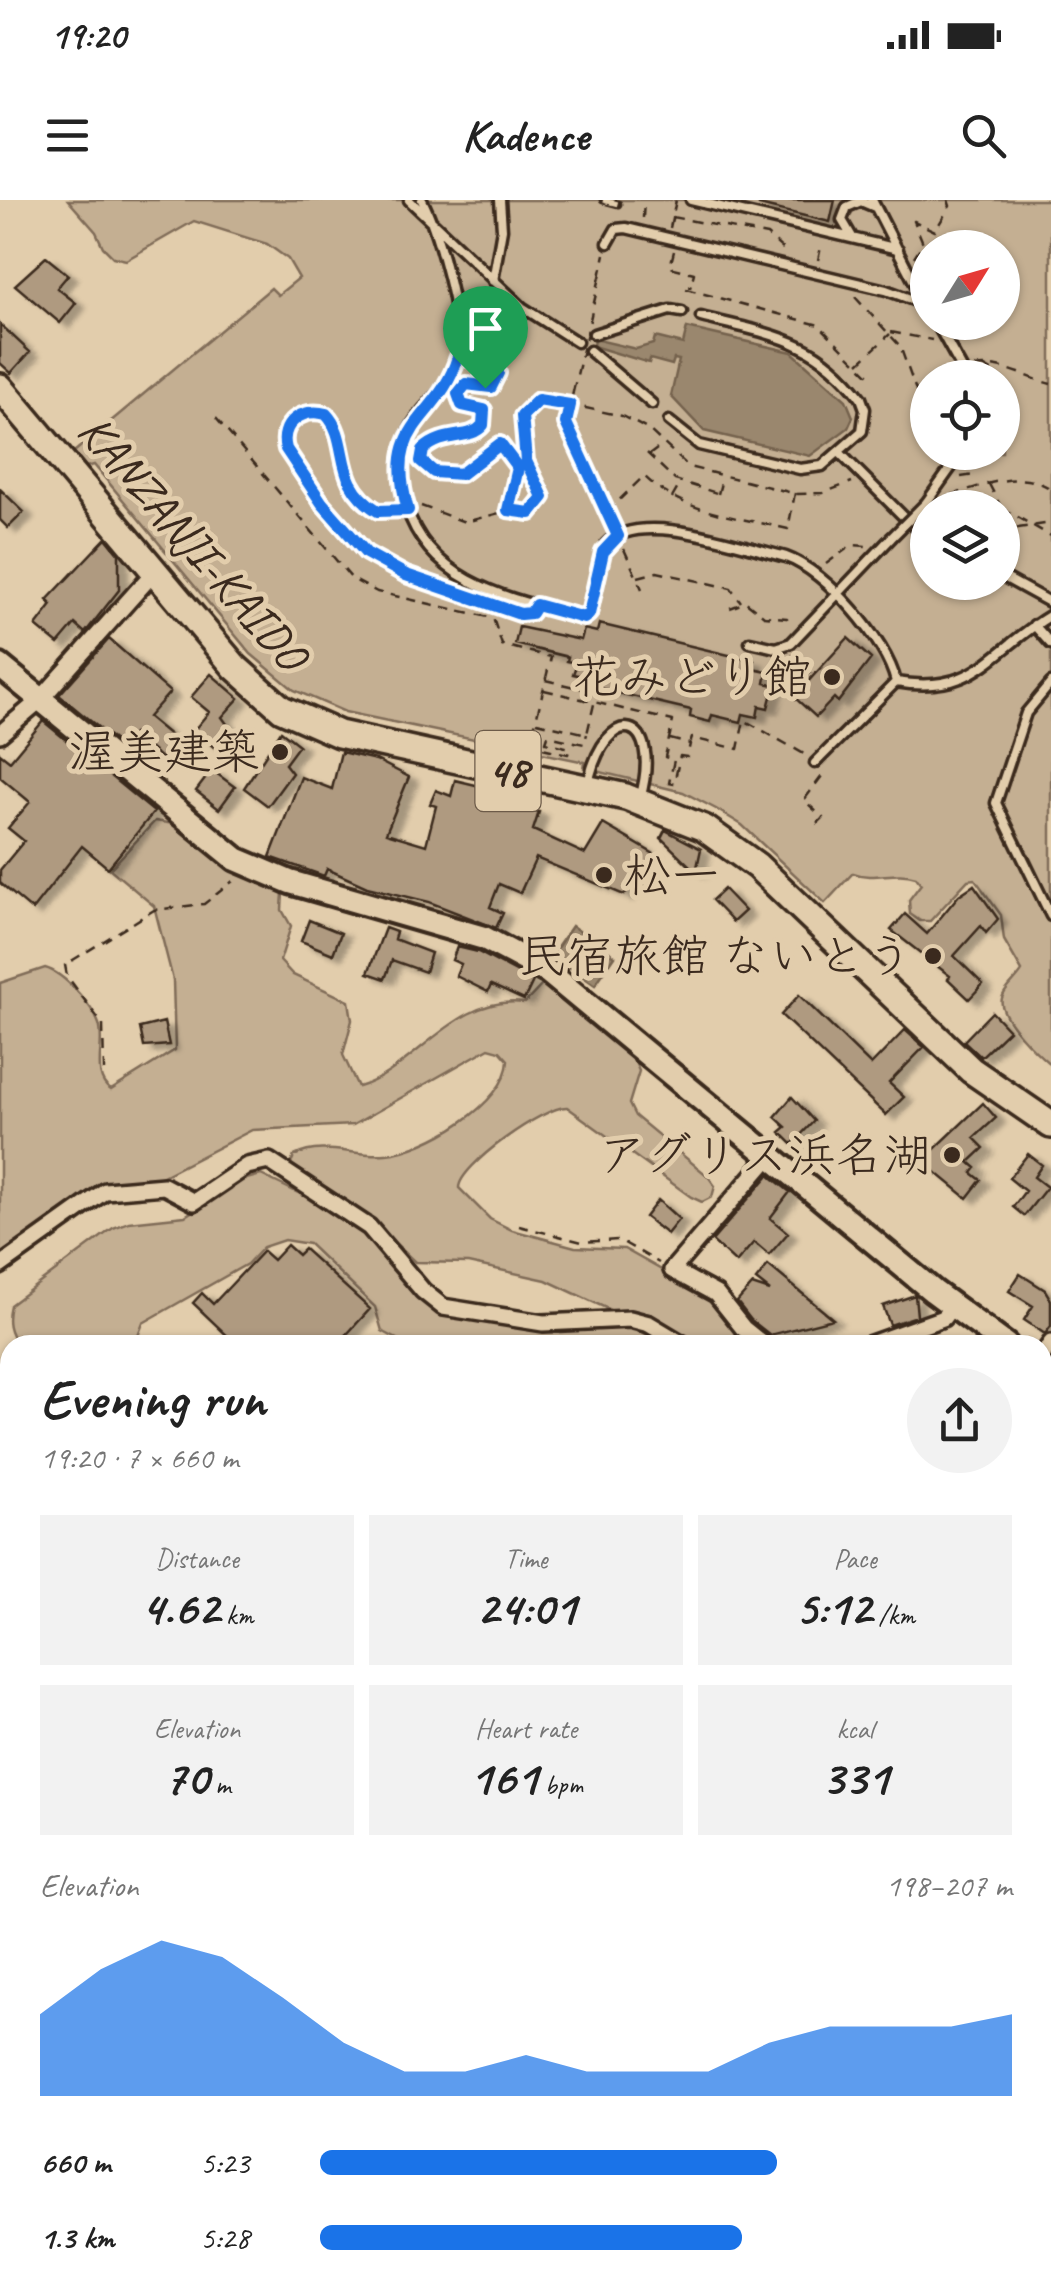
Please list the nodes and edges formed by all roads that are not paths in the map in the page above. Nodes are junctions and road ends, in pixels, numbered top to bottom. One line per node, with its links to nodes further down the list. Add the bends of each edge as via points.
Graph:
1 (409, 200): 6 (lane)
2 (422, 200): 6 (lane)
3 (500, 200): 11 (lane)
4 (691, 200): 7 (lane)
5 (873, 204): 7 (lane, via 847,207 843,227); 9 (lane)
6 (437, 229): 11 (lane); 28 (lane, via 458,357 448,381 409,430 402,470 408,510 424,544 465,581 521,602)
7 (854, 239): 9 (lane)
8 (608, 243): 12 (lane, via 616,229 644,232)
9 (898, 249): 10 (lane)
10 (910, 274)
11 (493, 281): 16 (lane, via 539,320)
12 (910, 302)
13 (682, 312): 15 (lane)
14 (701, 317): 21 (lane, via 789,338 812,350 861,398 862,431)
15 (594, 334)
16 (578, 338)
17 (590, 351): 19 (lane)
18 (0, 388): 24 (main road, KANZANJI-KAIDO / 48)
19 (652, 404)
20 (669, 421): 21 (lane, via 699,445 800,469)
21 (840, 454): 23 (lane)
22 (952, 470): 26 (lane, bridge)
23 (904, 517)
24 (156, 571): 37 (street); 40 (main road, KANZANJI-KAIDO / 48, via 249,682 300,719 339,734)
25 (1020, 586): 27 (lane)
26 (836, 596): 28 (lane, via 786,557 658,528 618,536 603,552); 32 (lane, via 788,646); 35 (lane, via 879,640)
27 (1051, 603)
28 (589, 614): 30 (lane)
29 (1051, 615): 31 (lane)
30 (604, 618)
31 (1034, 625): 33 (lane); 35 (lane, via 952,684)
32 (750, 642)
33 (1051, 644)
34 (0, 666): 37 (street)
35 (896, 682): 39 (lane)
36 (1051, 683): 42 (lane, via 1026,712 996,803)
37 (40, 700): 38 (street); 44 (street, via 246,864 484,938 528,959)
38 (0, 734)
39 (816, 763)
40 (587, 789): 41 (main road, KANZANJI-KAIDO / 48); 41 (lane, via 601,742 613,731 629,730 643,738 649,753)
41 (640, 801): 43 (main road, KANZANJI-KAIDO / 48, via 686,818 740,852 971,1070)
42 (1051, 916)
43 (1051, 1126)
44 (770, 1156): 46 (street); 48 (street, via 672,1270 716,1294)
45 (0, 1266): 47 (street, via 106,1191 164,1186 194,1202 247,1166 269,1161 369,1228 443,1307 543,1323 630,1319)
46 (952, 1306): 49 (street, via 942,1318); 50 (street)
47 (667, 1335)
48 (751, 1335)
49 (895, 1335)
50 (992, 1335)

